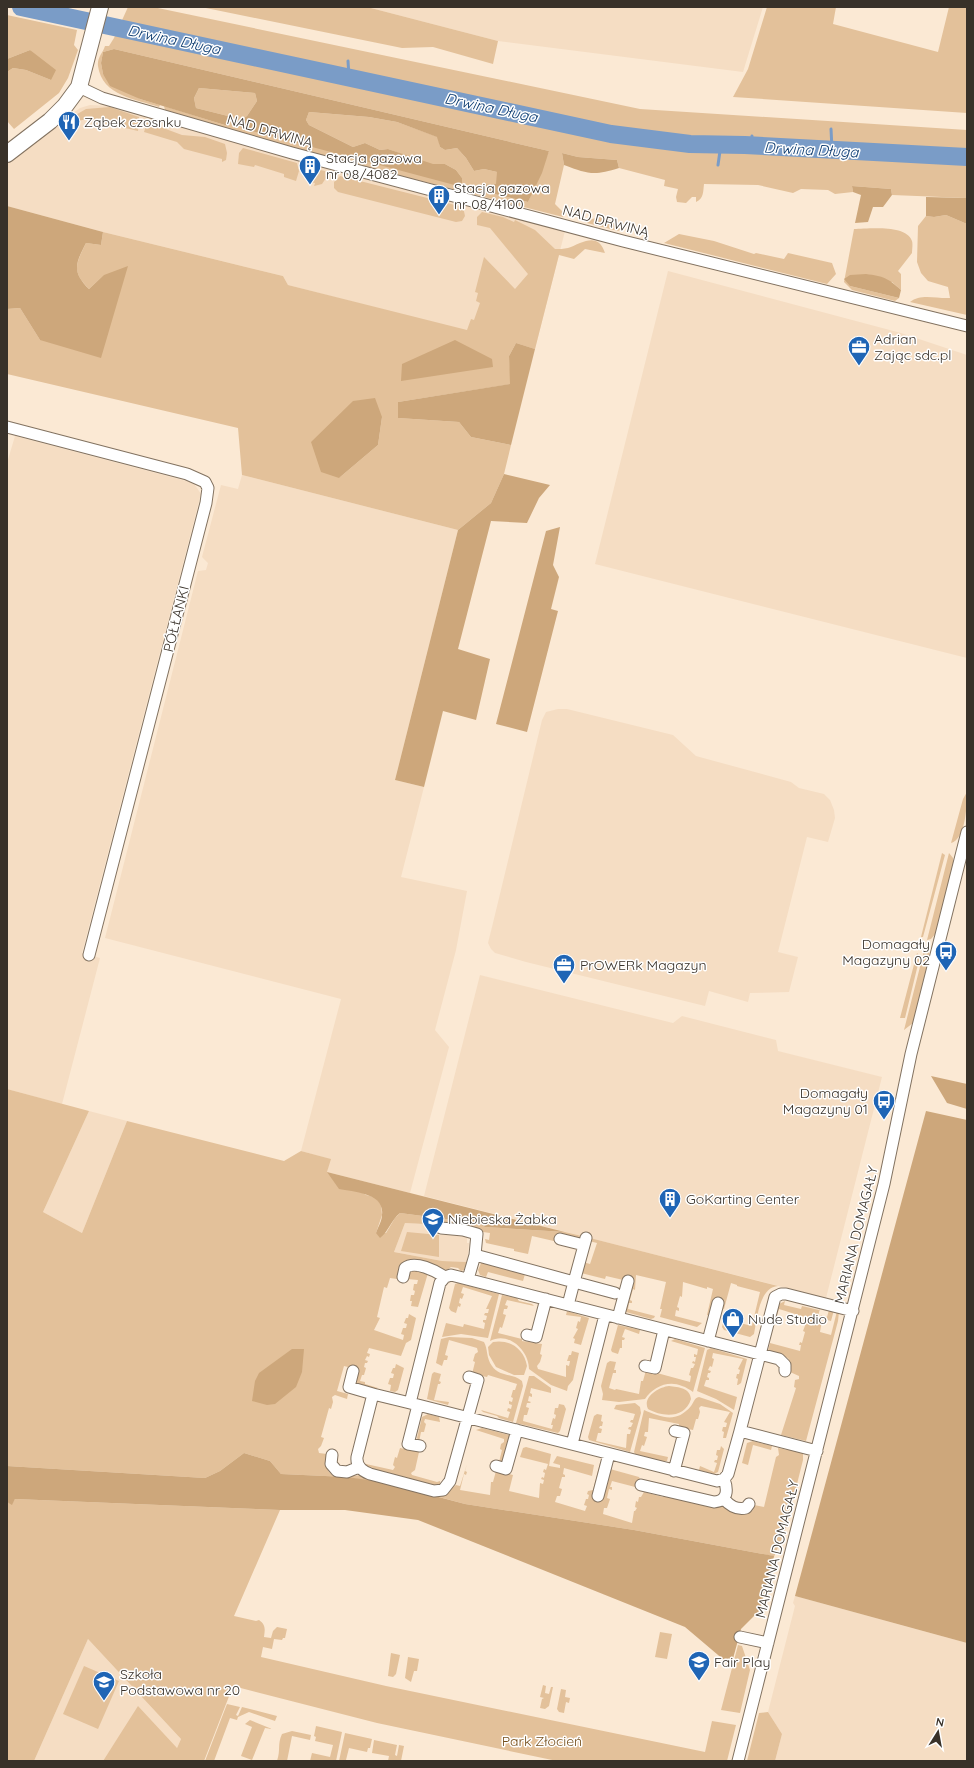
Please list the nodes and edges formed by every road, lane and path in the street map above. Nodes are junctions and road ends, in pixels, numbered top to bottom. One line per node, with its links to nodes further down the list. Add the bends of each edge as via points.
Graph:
1 (100, 7): 2 (street)
2 (79, 87): 3 (street, via 50,121); 4 (street, NAD DRWINĄ, via 102,98 297,154 654,249)
3 (7, 154)
4 (967, 326)
5 (7, 427): 7 (street, PÓŁŁANKI, via 187,474 205,482 208,488 161,681)
6 (967, 832): 20 (street, MARIANA DOMAGAŁY, via 911,1054 884,1184)
7 (89, 955)
8 (441, 1228): 10 (street, via 480,1234)
9 (560, 1239): 15 (street, via 585,1242)
10 (474, 1255): 13 (street); 15 (street)
11 (403, 1277): 12 (street, via 406,1268 412,1265 430,1269)
12 (445, 1277): 13 (street, via 454,1275); 32 (street, via 440,1283)
13 (468, 1279): 17 (street)
14 (628, 1281): 22 (street)
15 (574, 1282): 16 (street); 19 (street)
16 (615, 1293)
17 (546, 1299): 19 (street); 24 (street)
18 (718, 1303): 25 (street)
19 (568, 1305): 21 (street)
20 (853, 1311): 26 (street, via 788,1295 777,1295); 39 (street, MARIANA DOMAGAŁY)
21 (605, 1315): 22 (street); 37 (street)
22 (618, 1318): 23 (street)
23 (664, 1330): 25 (street); 27 (street)
24 (536, 1337)
25 (708, 1341): 26 (street)
26 (759, 1354): 29 (street, via 782,1360); 35 (street)
27 (654, 1368)
28 (353, 1371): 31 (street, via 349,1387)
29 (785, 1371)
30 (478, 1379): 33 (street)
31 (373, 1394): 32 (street); 43 (street, via 357,1457)
32 (414, 1404): 33 (street); 38 (street, via 404,1442)
33 (468, 1417): 34 (street); 43 (street, via 450,1481 443,1490 434,1491 370,1474)
34 (517, 1430): 37 (street); 42 (street, via 506,1469)
35 (740, 1431): 39 (street); 45 (street, via 729,1473)
36 (684, 1433): 44 (street)
37 (572, 1444): 40 (street)
38 (420, 1446)
39 (817, 1451): 51 (street, MARIANA DOMAGAŁY)
40 (609, 1454): 44 (street); 47 (street)
41 (332, 1455): 43 (street, via 331,1464 337,1471 347,1472)
42 (496, 1466)
43 (359, 1467)
44 (674, 1471): 45 (street, via 715,1480)
45 (724, 1479): 48 (street, via 727,1491)
46 (641, 1485): 48 (street, via 714,1502)
47 (598, 1496)
48 (724, 1500): 49 (street, via 731,1506 741,1509 746,1508)
49 (748, 1504)
50 (740, 1637): 51 (street)
51 (768, 1643): 52 (street, MARIANA DOMAGAŁY)
52 (738, 1761)

